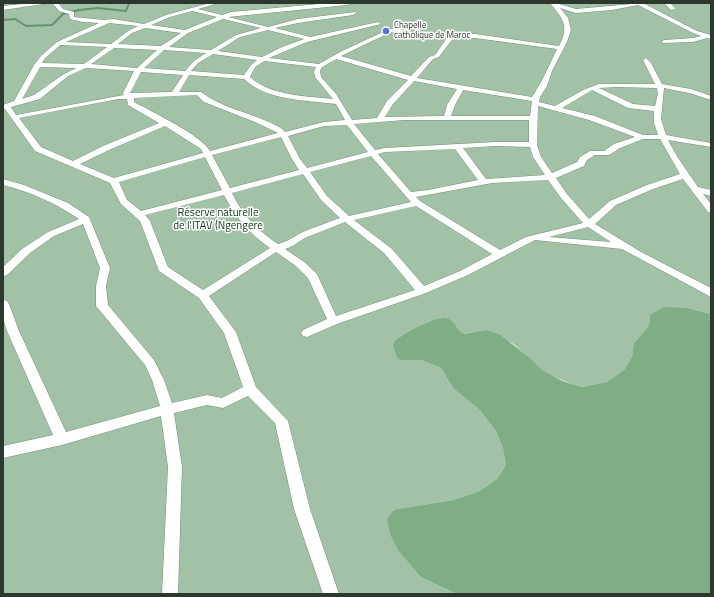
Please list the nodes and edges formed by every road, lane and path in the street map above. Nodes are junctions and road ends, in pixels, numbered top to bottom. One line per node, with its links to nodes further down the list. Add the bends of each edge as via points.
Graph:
1 (47, 3): 9 (street)
2 (216, 3): 11 (street)
3 (347, 3): 14 (street, via 241,12)
4 (569, 3): 12 (street)
5 (639, 3): 12 (street); 22 (street)
6 (666, 3): 10 (street)
7 (59, 4): 15 (street, via 61,10 72,13 72,18)
8 (554, 4): 12 (street, via 573,11); 29 (street, via 565,18 568,30)
9 (6, 6)
10 (672, 9)
11 (193, 10): 14 (street); 17 (street)
12 (582, 11)
13 (353, 13): 18 (street, via 306,19)
14 (223, 16): 18 (street); 20 (street)
15 (108, 21): 17 (street); 26 (street)
16 (378, 24): 19 (street)
17 (143, 26): 20 (street); 27 (street)
18 (266, 28): 24 (street); 30 (street, via 238,36)
19 (346, 30): 23 (street); 24 (street)
20 (186, 32): 28 (street)
21 (413, 33): 23 (street, via 390,30)
22 (709, 37): 25 (street)
23 (376, 38): 31 (street)
24 (310, 39): 32 (street)
25 (664, 42)
26 (59, 43): 27 (street); 34 (street)
27 (113, 44): 28 (street); 35 (street)
28 (163, 48): 30 (street); 37 (street)
29 (560, 48): 40 (street, via 475,36 451,36 437,56 431,58); 49 (street)
30 (213, 51): 32 (street); 38 (street, via 196,62)
31 (336, 57): 36 (street); 40 (street, via 362,67)
32 (263, 58): 36 (street); 39 (street, via 253,65)
33 (646, 60): 41 (street)
34 (37, 65): 35 (street); 50 (street)
35 (85, 66): 37 (street); 50 (street, via 66,75 37,97)
36 (320, 66): 48 (street, via 317,71 318,77)
37 (138, 70): 38 (street); 45 (street, via 126,93)
38 (187, 73): 39 (street); 44 (street)
39 (246, 77): 48 (street, via 250,83 269,91)
40 (412, 79): 42 (street); 58 (street, via 390,103)
41 (660, 85): 43 (street); 47 (street, via 694,90); 53 (street, via 662,91)
42 (461, 88): 49 (street); 56 (street)
43 (593, 88): 46 (street); 53 (street, via 631,106)
44 (176, 93): 45 (street); 61 (street, via 199,93 207,100 268,125)
45 (129, 96): 55 (street); 60 (street, via 131,103)
46 (576, 98): 52 (street); 54 (street, via 583,106)
47 (711, 98)
48 (337, 102): 59 (street)
49 (536, 102): 52 (street); 57 (street)
50 (18, 103): 51 (street)
51 (5, 107): 55 (street)
52 (557, 108): 54 (street)
53 (658, 109): 63 (street, via 656,116)
54 (579, 114): 62 (street)
55 (14, 117): 69 (street, via 38,148 52,157)
56 (447, 118): 57 (street); 58 (street)
57 (533, 118): 65 (street)
58 (380, 119): 59 (street)
59 (348, 121): 61 (street, via 324,124); 67 (street)
60 (166, 123): 68 (street, via 194,139); 69 (street)
61 (284, 135): 68 (street); 70 (street)
62 (642, 137): 63 (street); 72 (street, via 606,153 593,153 583,159 581,164)
63 (664, 137): 64 (street); 71 (street)
64 (709, 142)
65 (533, 145): 66 (street); 72 (street, via 537,157)
66 (457, 146): 67 (street); 74 (street)
67 (374, 153): 70 (street); 79 (street)
68 (208, 154): 73 (street); 77 (street)
69 (74, 164): 73 (street)
70 (305, 171): 77 (street); 84 (street, via 324,198)
71 (684, 175): 76 (street); 85 (street, via 614,203)
72 (550, 176): 74 (street); 85 (street)
73 (114, 181): 82 (street, via 127,205)
74 (483, 181): 79 (street)
75 (3, 182): 83 (street, via 65,204)
76 (695, 189): 78 (street); 81 (street)
77 (227, 191): 82 (street); 88 (street, via 246,223)
78 (711, 193)
79 (409, 195): 80 (street)
80 (417, 203): 84 (street); 89 (street)
81 (711, 210)
82 (140, 214): 93 (street, via 145,221 162,269)
83 (86, 219): 90 (street, via 51,234 26,251); 98 (street, via 104,268 101,286 102,306 150,363)
84 (346, 219): 88 (street); 91 (street, via 388,251)
85 (589, 224): 86 (street); 87 (street)
86 (529, 239): 87 (street); 89 (street)
87 (624, 247): 92 (street)
88 (276, 248): 93 (street); 95 (street, via 314,276)
89 (499, 254): 91 (street)
90 (3, 273)
91 (422, 291): 95 (street)
92 (710, 291)
93 (203, 295): 97 (street, via 230,332)
94 (3, 304): 99 (street)
95 (333, 321): 96 (street)
96 (307, 333)
97 (250, 389): 98 (street, via 223,403 207,400); 102 (street, via 281,421 302,509)
98 (167, 409): 99 (street); 101 (street, via 175,467)
99 (62, 439): 100 (street)
100 (3, 452)
101 (170, 594)
102 (331, 594)

